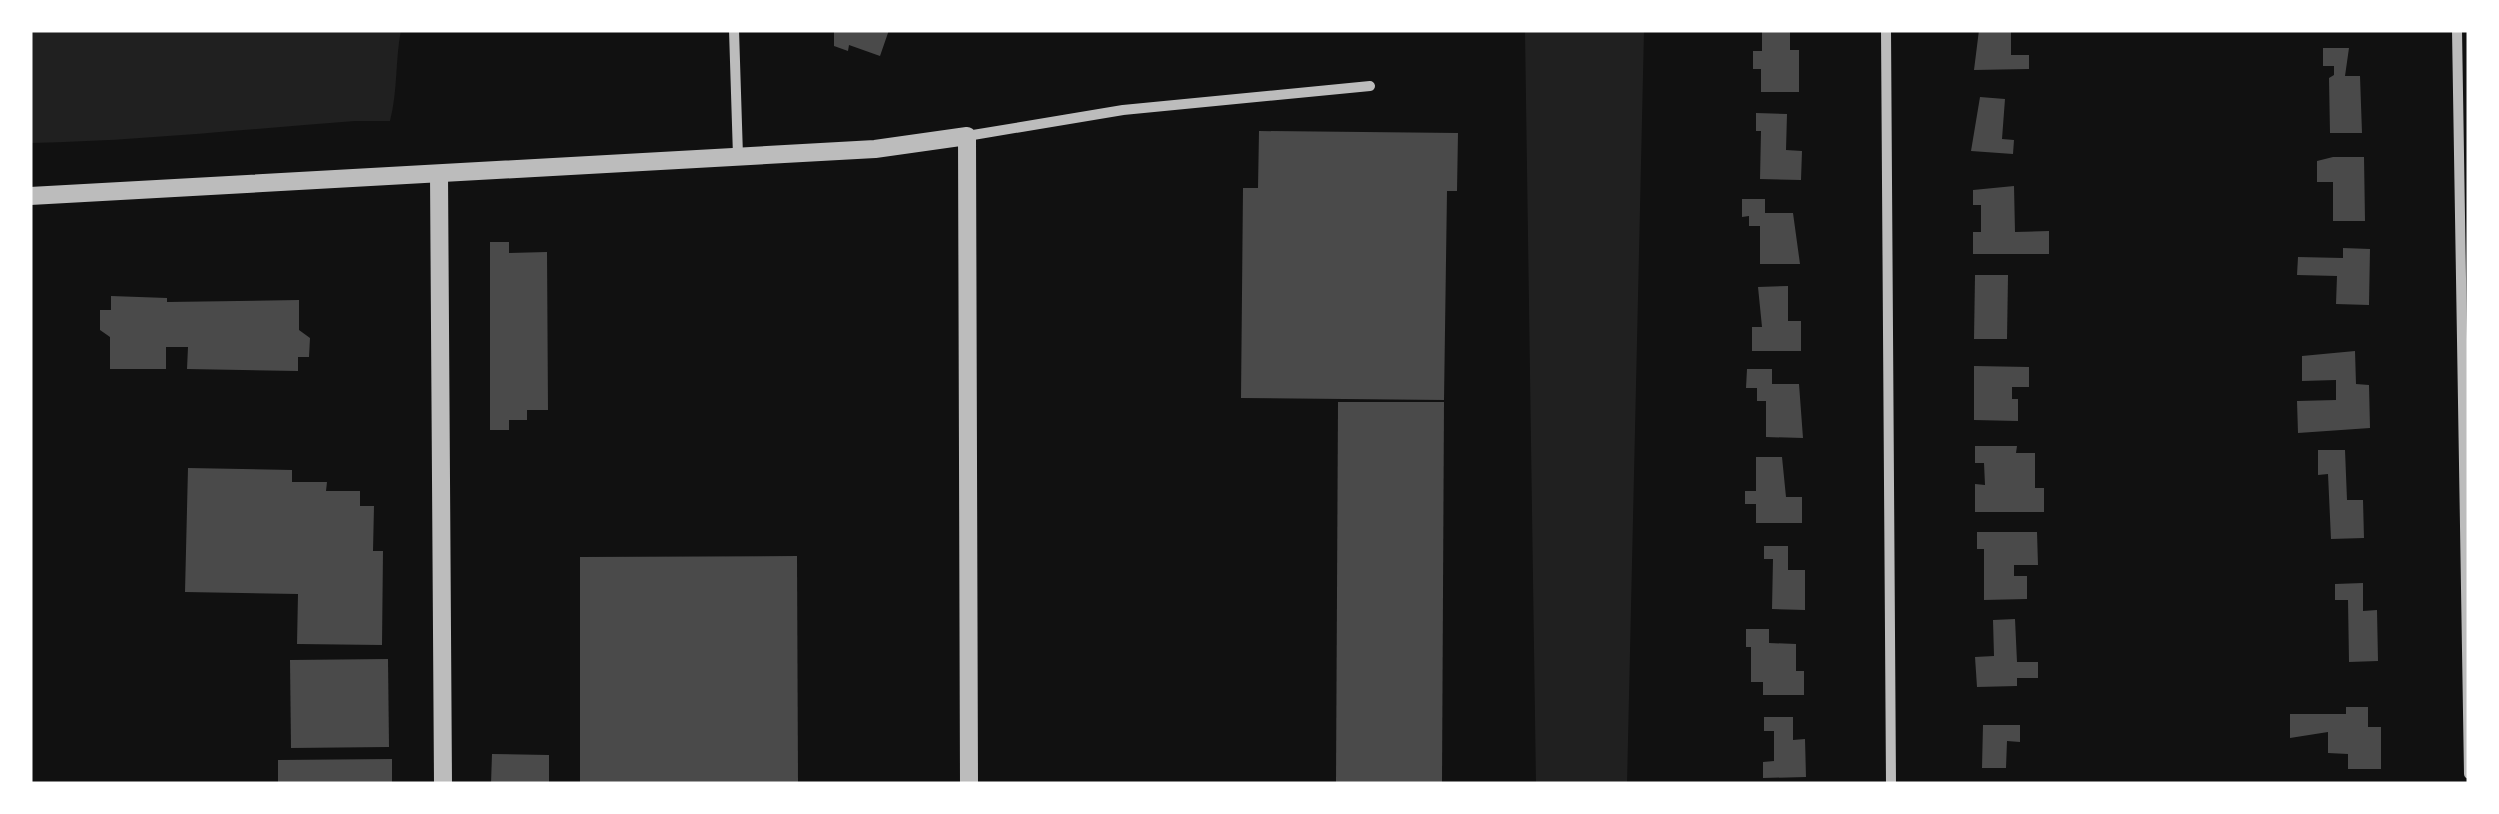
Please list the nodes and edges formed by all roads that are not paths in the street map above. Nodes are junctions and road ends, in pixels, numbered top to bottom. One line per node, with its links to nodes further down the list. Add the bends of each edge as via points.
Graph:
1 (734, 30): 6 (street)
2 (1886, 30): 12 (street)
3 (2457, 30): 9 (street)
4 (1370, 86): 5 (street, via 1123,110)
5 (967, 136): 6 (street); 11 (street)
6 (738, 156): 7 (street)
7 (440, 174): 8 (street); 10 (street)
8 (30, 196)
9 (2469, 774)
10 (443, 784)
11 (969, 784)
12 (1891, 784)

